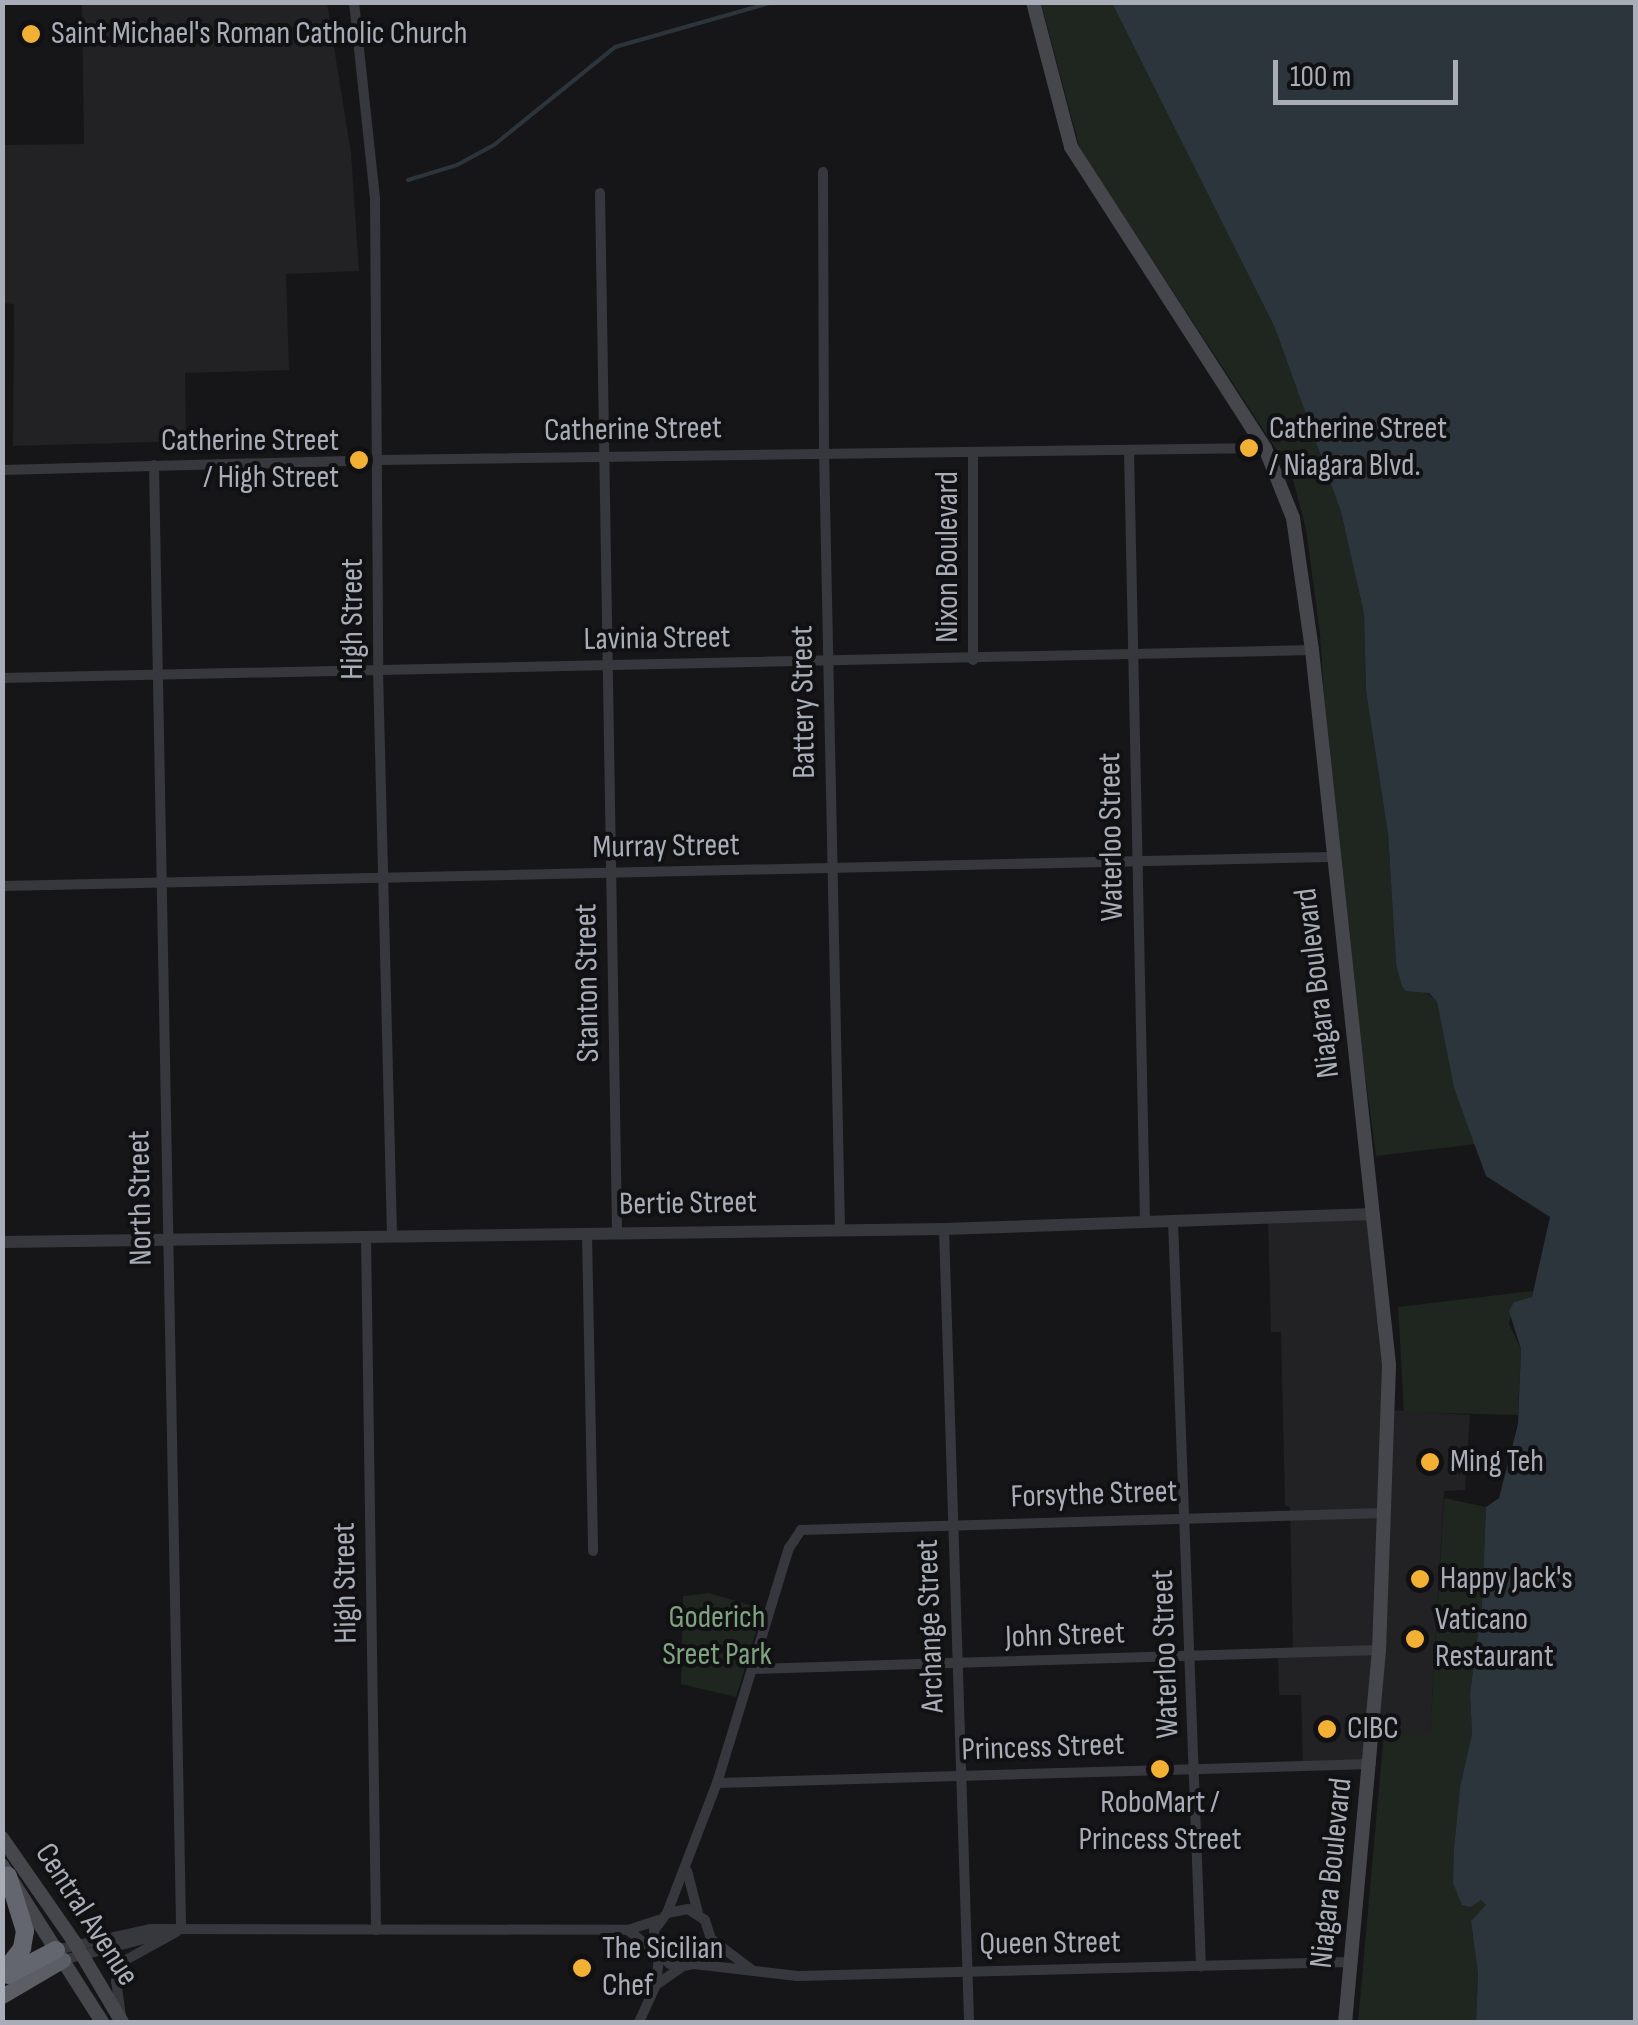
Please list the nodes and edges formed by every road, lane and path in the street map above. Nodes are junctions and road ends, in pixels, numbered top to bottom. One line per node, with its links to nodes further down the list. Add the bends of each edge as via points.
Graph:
1 (354, 2): 10 (street, High Street, via 375,198)
2 (1033, 2): 5 (main road, Niagara Boulevard, via 1072,147)
3 (824, 172): 7 (street, Battery Street)
4 (600, 193): 9 (street, Stanton Street)
5 (1265, 448): 6 (street, Catherine Street); 13 (main road, Niagara Boulevard, via 1293,518)
6 (1129, 450): 8 (street, Catherine Street); 14 (street, Waterloo Street)
7 (824, 452): 8 (street, Catherine Street); 9 (street, Catherine Street); 16 (street, Battery Street)
8 (972, 454): 15 (street, Nixon Boulevard)
9 (603, 456): 10 (street, Catherine Street); 17 (street, Stanton Street)
10 (378, 460): 11 (street, Catherine Street); 18 (street, High Street)
11 (154, 465): 12 (street, Catherine Street); 19 (street, North Street)
12 (2, 470)
13 (1312, 650): 14 (street, Lavinia Street); 21 (main road, Niagara Boulevard)
14 (1133, 655): 15 (street, Lavinia Street); 22 (street, Waterloo Street)
15 (973, 660): 16 (street, Lavinia Street)
16 (828, 662): 17 (street, Lavinia Street); 23 (street, Battery Street)
17 (607, 664): 18 (street, Lavinia Street); 24 (street, Stanton Street)
18 (378, 670): 19 (street, Lavinia Street); 25 (street, High Street)
19 (157, 674): 20 (street, Lavinia Street); 26 (street, North Street)
20 (2, 678)
21 (1331, 857): 22 (street, Murray Street); 28 (main road, Niagara Boulevard)
22 (1137, 864): 23 (street, Murray Street); 30 (street, Waterloo Street)
23 (832, 871): 24 (street, Murray Street); 32 (street, Battery Street)
24 (611, 873): 25 (street, Murray Street); 34 (street, Stanton Street)
25 (384, 876): 26 (street, Murray Street); 36 (street, High Street)
26 (161, 882): 27 (street, Murray Street); 37 (street, North Street)
27 (2, 886)
28 (1374, 1214): 29 (street, Bertie Street); 39 (main road, Niagara Boulevard, via 1389,1365)
29 (1173, 1221): 30 (street, Bertie Street); 40 (street, Waterloo Street)
30 (1145, 1222): 31 (street, Bertie Street)
31 (944, 1228): 32 (street, Bertie Street); 41 (street, Archange Street)
32 (840, 1230): 34 (street, Bertie Street)
33 (587, 1232): 34 (street, Bertie Street); 36 (street, Bertie Street); 42 (street)
34 (617, 1232)
35 (366, 1236): 36 (street, Bertie Street); 37 (street, Bertie Street); 57 (street, High Street)
36 (392, 1236)
37 (167, 1241): 38 (street, Bertie Street); 56 (street, North Street)
38 (2, 1242)
39 (1385, 1513): 40 (street, Forsythe Street); 43 (main road, Niagara Boulevard)
40 (1186, 1517): 41 (street, Forsythe Street); 44 (street, Waterloo Street)
41 (954, 1524): 45 (street, Archange Street); 46 (street, Forsythe Street, via 805,1530 789,1548)
42 (592, 1551)
43 (1379, 1650): 44 (street, John Street); 47 (main road, Niagara Boulevard)
44 (1190, 1656): 45 (street, John Street); 48 (street, Waterloo Street)
45 (958, 1664): 46 (street, John Street); 49 (street, Archange Street)
46 (752, 1669): 50 (street)
47 (1371, 1764): 48 (street, Princess Street); 63 (main road, Niagara Boulevard)
48 (1194, 1768): 49 (street, Princess Street); 65 (street, Waterloo Street)
49 (960, 1776): 50 (street, Princess Street); 67 (street, Archange Street)
50 (716, 1782): 53 (street)
51 (2, 1838): 60 (main road, Central Avenue)
52 (5, 1870): 62 (main road, Central Avenue); 68 (highway, via 26,1931)
53 (686, 1870): 54 (street); 55 (street)
54 (698, 1913): 55 (street); 59 (street)
55 (663, 1916): 58 (street); 61 (street, via 654,1930)
56 (181, 1929): 57 (street); 60 (street); 72 (street, via 124,1961 116,1981)
57 (376, 1930): 58 (street)
58 (628, 1930): 61 (street)
59 (711, 1940): 64 (street, via 702,1958); 66 (street, Queen Street)
60 (78, 1948): 62 (street); 72 (main road, Central Avenue)
61 (658, 1953): 64 (street); 69 (street)
62 (60, 1955): 68 (highway); 70 (highway); 71 (main road, Central Avenue)
63 (1350, 1962): 65 (street, Queen Street); 75 (main road, Niagara Boulevard)
64 (688, 1965): 66 (street, Queen Street); 69 (street)
65 (1201, 1966): 67 (street, Queen Street)
66 (752, 1970): 67 (street, Queen Street, via 796,1976)
67 (966, 1971): 74 (street, Archange Street)
68 (2, 1976)
69 (656, 1985): 73 (street)
70 (2, 1996)
71 (102, 2022)
72 (122, 2022)
73 (639, 2022)
74 (968, 2022)
75 (1345, 2022)

